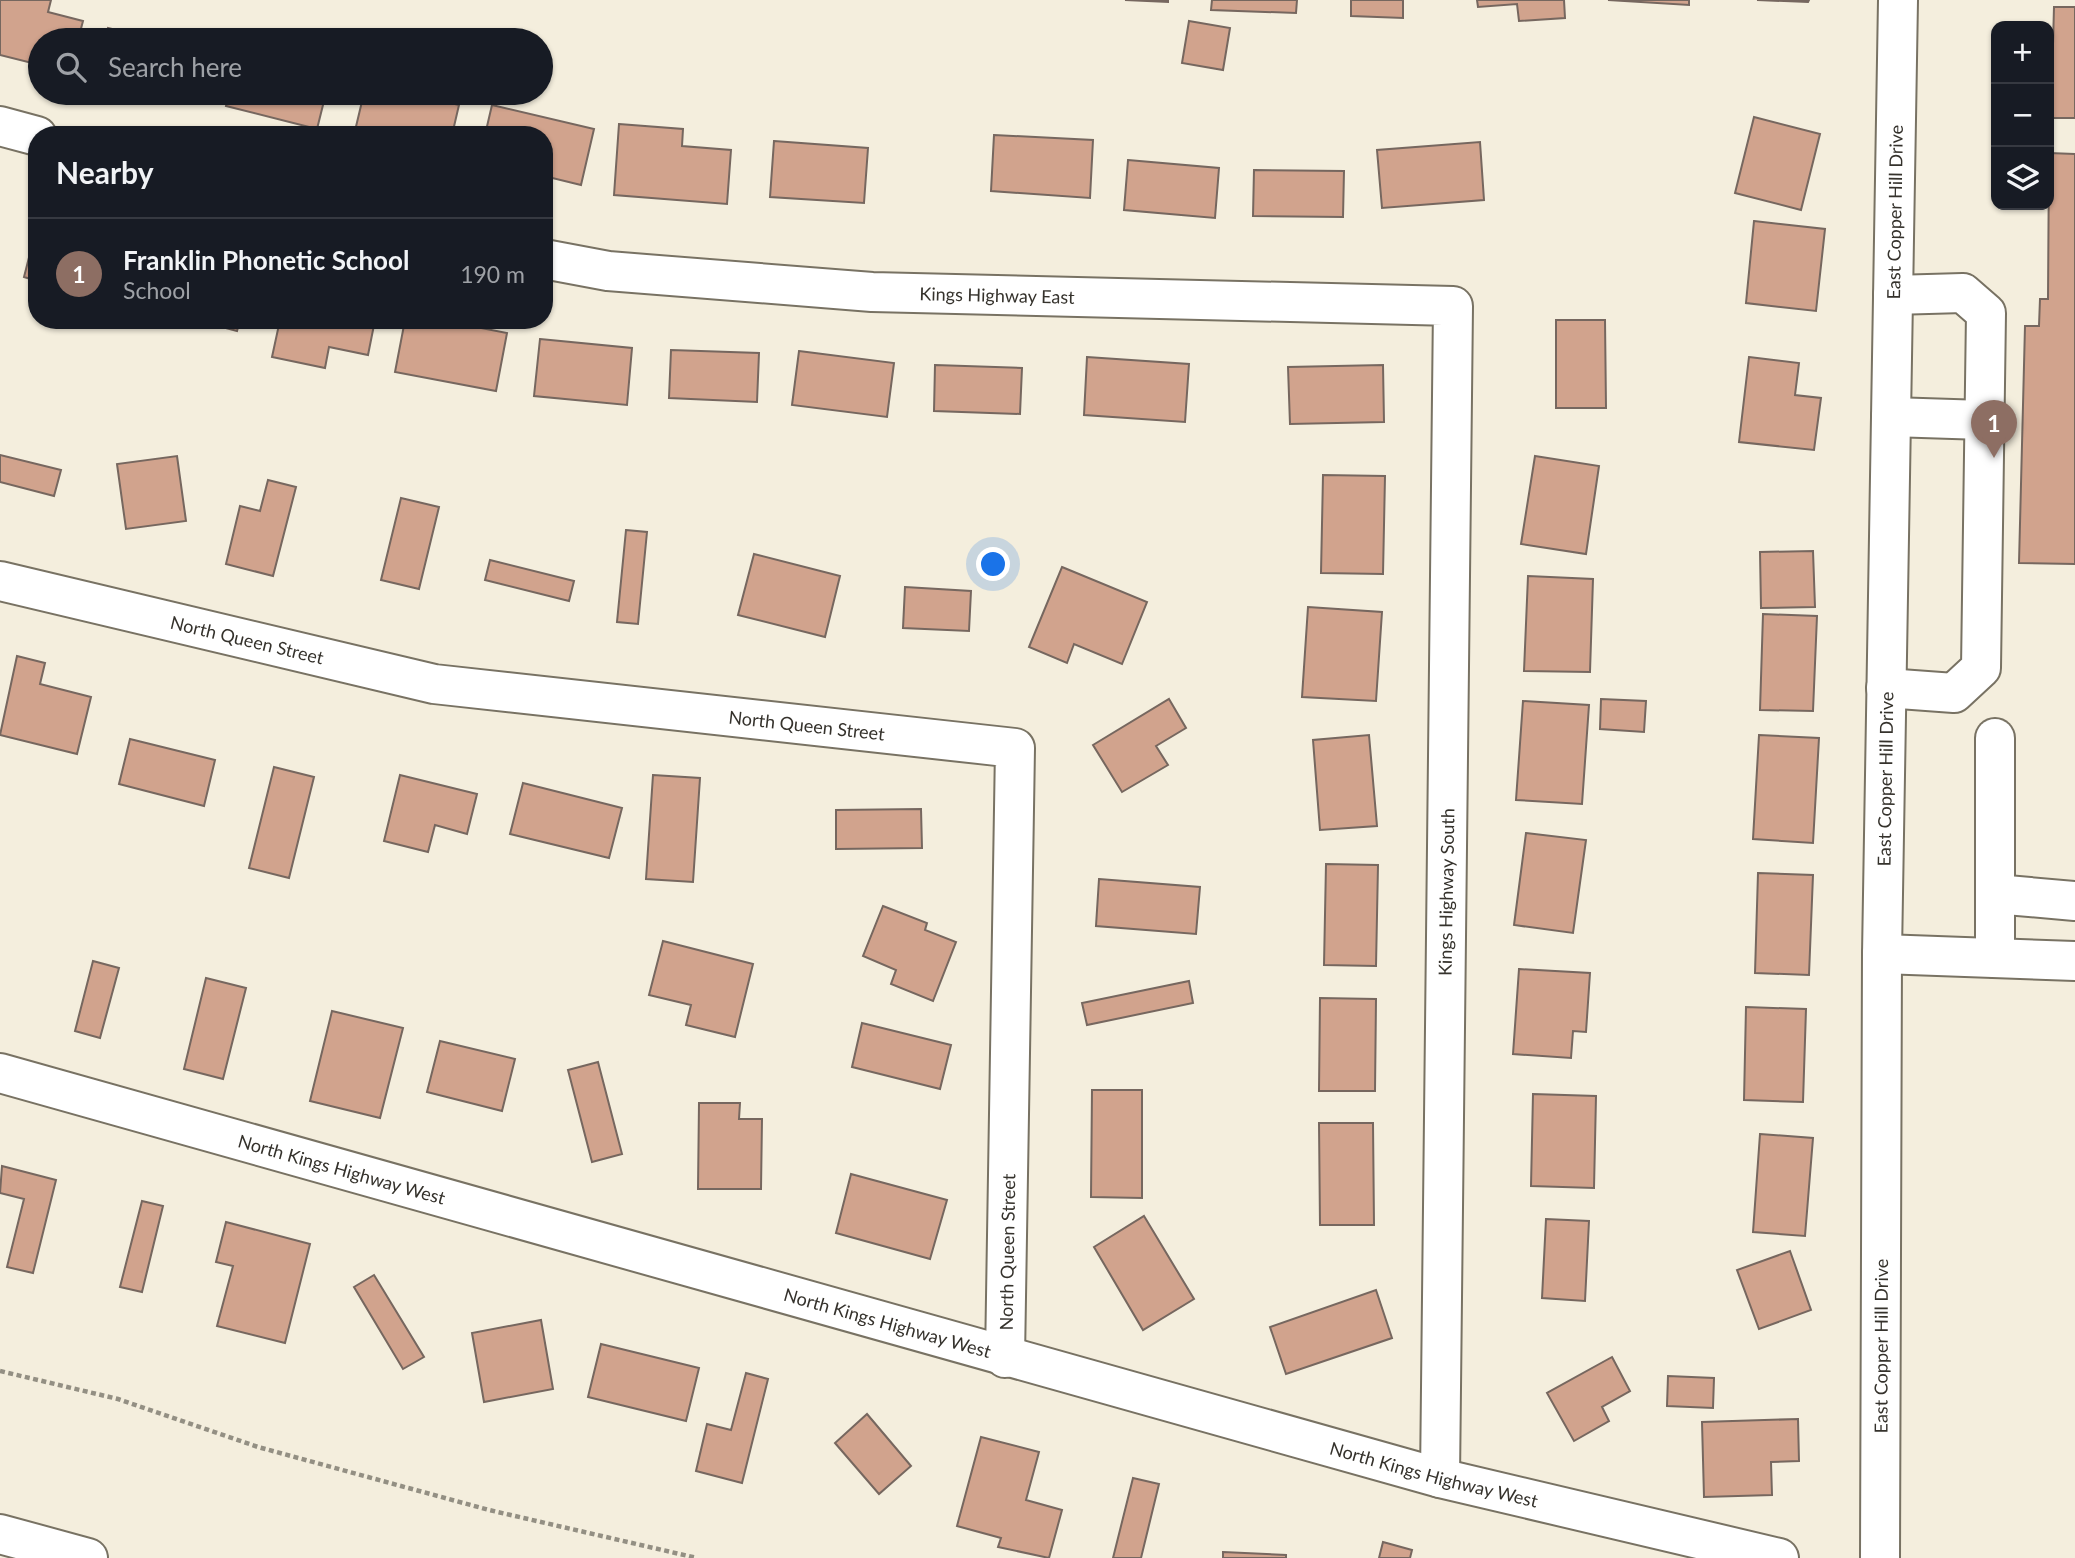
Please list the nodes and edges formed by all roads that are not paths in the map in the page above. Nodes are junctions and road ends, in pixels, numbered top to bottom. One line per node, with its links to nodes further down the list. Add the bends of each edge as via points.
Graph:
1 (1898, 0): 5 (street, East Copper Hill Drive)
2 (0, 126): 3 (street)
3 (28, 134)
4 (553, 261): 6 (street, Kings Highway East, via 608,271 872,292)
5 (1893, 295): 7 (street, East Copper Hill Drive); 8 (street, via 1964,293 1986,313)
6 (1453, 306): 19 (street, Kings Highway South)
7 (1891, 417): 8 (street); 10 (street, East Copper Hill Drive)
8 (1984, 420): 10 (street, via 1981,668 1954,692)
9 (0, 581): 18 (street, North Queen Street, via 434,684 1015,748)
10 (1886, 688): 14 (street, East Copper Hill Drive)
11 (1995, 738): 12 (street)
12 (1995, 894): 13 (street); 15 (street)
13 (2075, 901)
14 (1882, 954): 15 (street); 23 (street, East Copper Hill Drive)
15 (1994, 958): 16 (street)
16 (2075, 961)
17 (0, 1073): 18 (street, North Kings Highway West)
18 (1005, 1358): 19 (street, North Kings Highway West)
19 (1440, 1478): 22 (street, North Kings Highway West)
20 (0, 1534): 21 (street)
21 (88, 1558)
22 (1779, 1558)
23 (1880, 1558)

